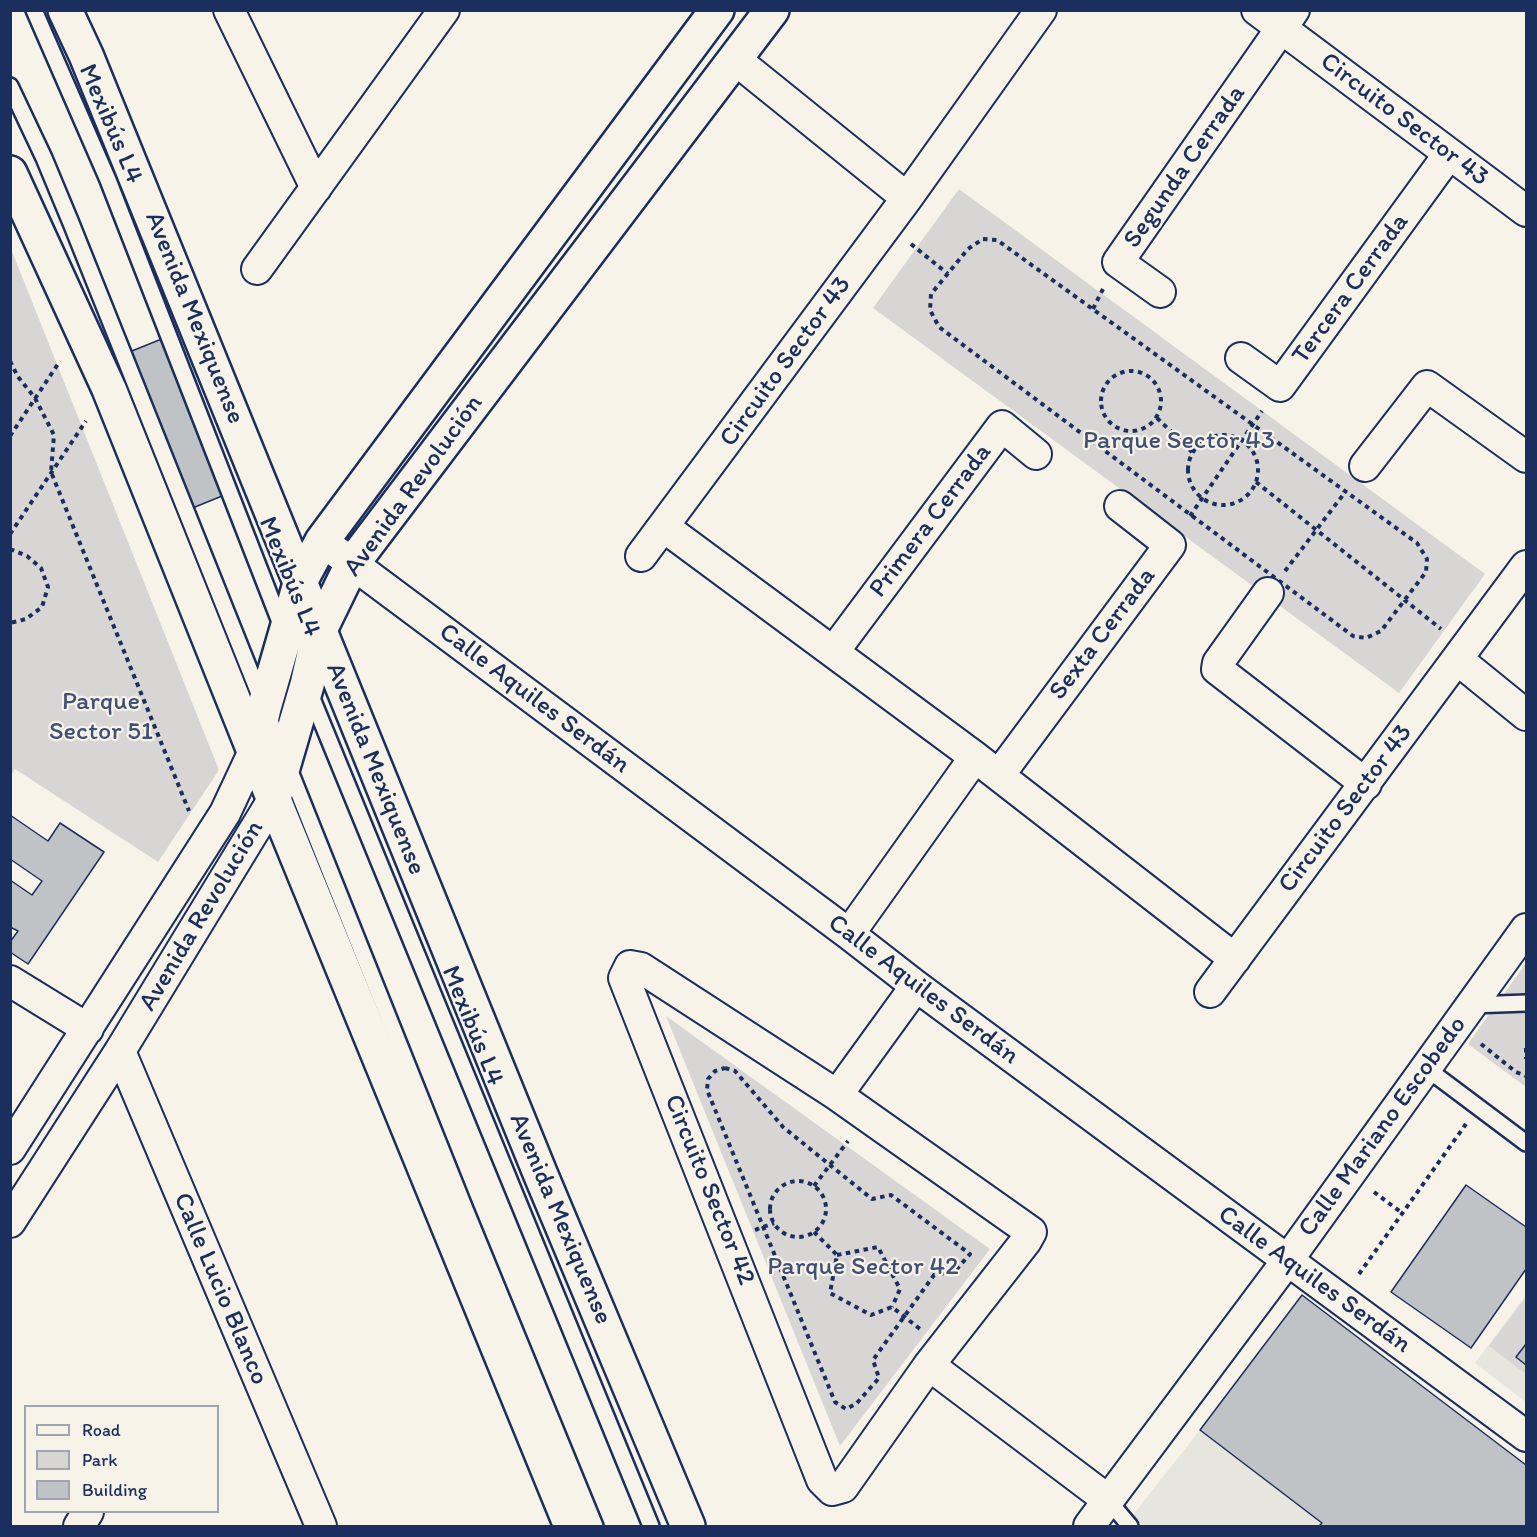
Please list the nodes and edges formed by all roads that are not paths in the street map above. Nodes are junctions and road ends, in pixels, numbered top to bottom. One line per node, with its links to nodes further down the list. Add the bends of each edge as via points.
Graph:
1 (34, 10): 34 (lane, Mexibús L4, via 108,180)
2 (65, 10): 29 (main road, Avenida Mexiquense)
3 (229, 10): 14 (street)
4 (444, 10): 14 (street)
5 (717, 10): 25 (main road, Avenida Revolución)
6 (772, 10): 10 (main road, Avenida Revolución)
7 (1041, 10): 15 (street, Circuito Sector 43)
8 (1257, 10): 9 (street, Circuito Sector 43)
9 (1288, 20): 12 (street, Circuito Sector 43); 18 (street, Segunda Cerrada, via 1118,262)
10 (736, 60): 15 (street); 27 (main road, Avenida Revolución)
11 (10, 86): 35 (lane, via 44,158)
12 (1449, 154): 16 (street, Circuito Sector 43); 19 (street, Tercera Cerrada, via 1280,386)
13 (10, 173): 37 (main road)
14 (316, 188): 17 (street)
15 (908, 198): 24 (street, Circuito Sector 43)
16 (1527, 211)
17 (257, 269)
18 (1160, 292)
19 (1241, 358)
20 (1036, 454): 32 (street, Primera Cerrada, via 1002,426)
21 (1527, 457): 22 (street, via 1427,386)
22 (1365, 466)
23 (1120, 506): 38 (street, Sexta Cerrada, via 1170,545)
24 (664, 527): 26 (street, Circuito Sector 43); 32 (street)
25 (322, 541): 27 (street, Calle Aquiles Serdán); 29 (main road, Avenida Revolución)
26 (641, 556)
27 (352, 564): 31 (main road, Avenida Revolución); 42 (street, Calle Aquiles Serdán)
28 (1527, 566): 33 (street, Circuito Sector 43)
29 (301, 580): 31 (main road, Avenida Mexiquense); 34 (main road, Avenida Revolución)
30 (1273, 586): 39 (street, via 1217,669)
31 (319, 632): 34 (main road, Avenida Revolución); 64 (main road, Avenida Mexiquense)
32 (834, 651): 38 (street)
33 (1461, 654): 36 (street); 39 (street, Circuito Sector 43)
34 (296, 660): 35 (main road, Avenida Revolución); 37 (main road, Avenida Revolución); 63 (lane, Mexibús L4)
35 (264, 708): 37 (main road, Avenida Revolución)
36 (1527, 715)
37 (270, 754): 40 (main road); 49 (street, Avenida Revolución, via 203,845); 62 (lane, via 465,1209)
38 (987, 766): 42 (street); 43 (street)
39 (1366, 784): 43 (street, Circuito Sector 43)
40 (274, 798): 50 (street, Avenida Revolución); 61 (main road)
41 (1527, 929): 48 (street, Calle Mariano Escobedo)
42 (849, 934): 45 (street, Calle Aquiles Serdán)
43 (1235, 959): 46 (street, Circuito Sector 43)
44 (10, 981): 49 (street)
45 (916, 986): 52 (street); 56 (street, Calle Aquiles Serdán)
46 (1210, 992)
47 (1527, 1003): 48 (lane)
48 (1464, 1015): 51 (street, Calle Mariano Escobedo)
49 (88, 1029): 54 (street, Avenida Revolución)
50 (120, 1051): 55 (street, Avenida Revolución); 60 (street, Calle Lucio Blanco)
51 (1426, 1068): 53 (lane); 56 (street, Calle Mariano Escobedo)
52 (837, 1095): 57 (street, Circuito Sector 42, via 1031,1232); 57 (street, Circuito Sector 42, via 641,968 630,966 624,978 822,1480 832,1490 843,1487)
53 (1527, 1143)
54 (10, 1149)
55 (10, 1222)
56 (1287, 1261): 58 (street, Calle Aquiles Serdán); 59 (street, Calle Mariano Escobedo)
57 (936, 1356): 59 (street)
58 (1527, 1436)
59 (1108, 1500): 65 (street, Calle Mariano Escobedo); 66 (lane)
60 (321, 1527)
61 (571, 1527)
62 (595, 1527)
63 (651, 1527)
64 (688, 1527)
65 (1089, 1527)
66 (1130, 1527)

